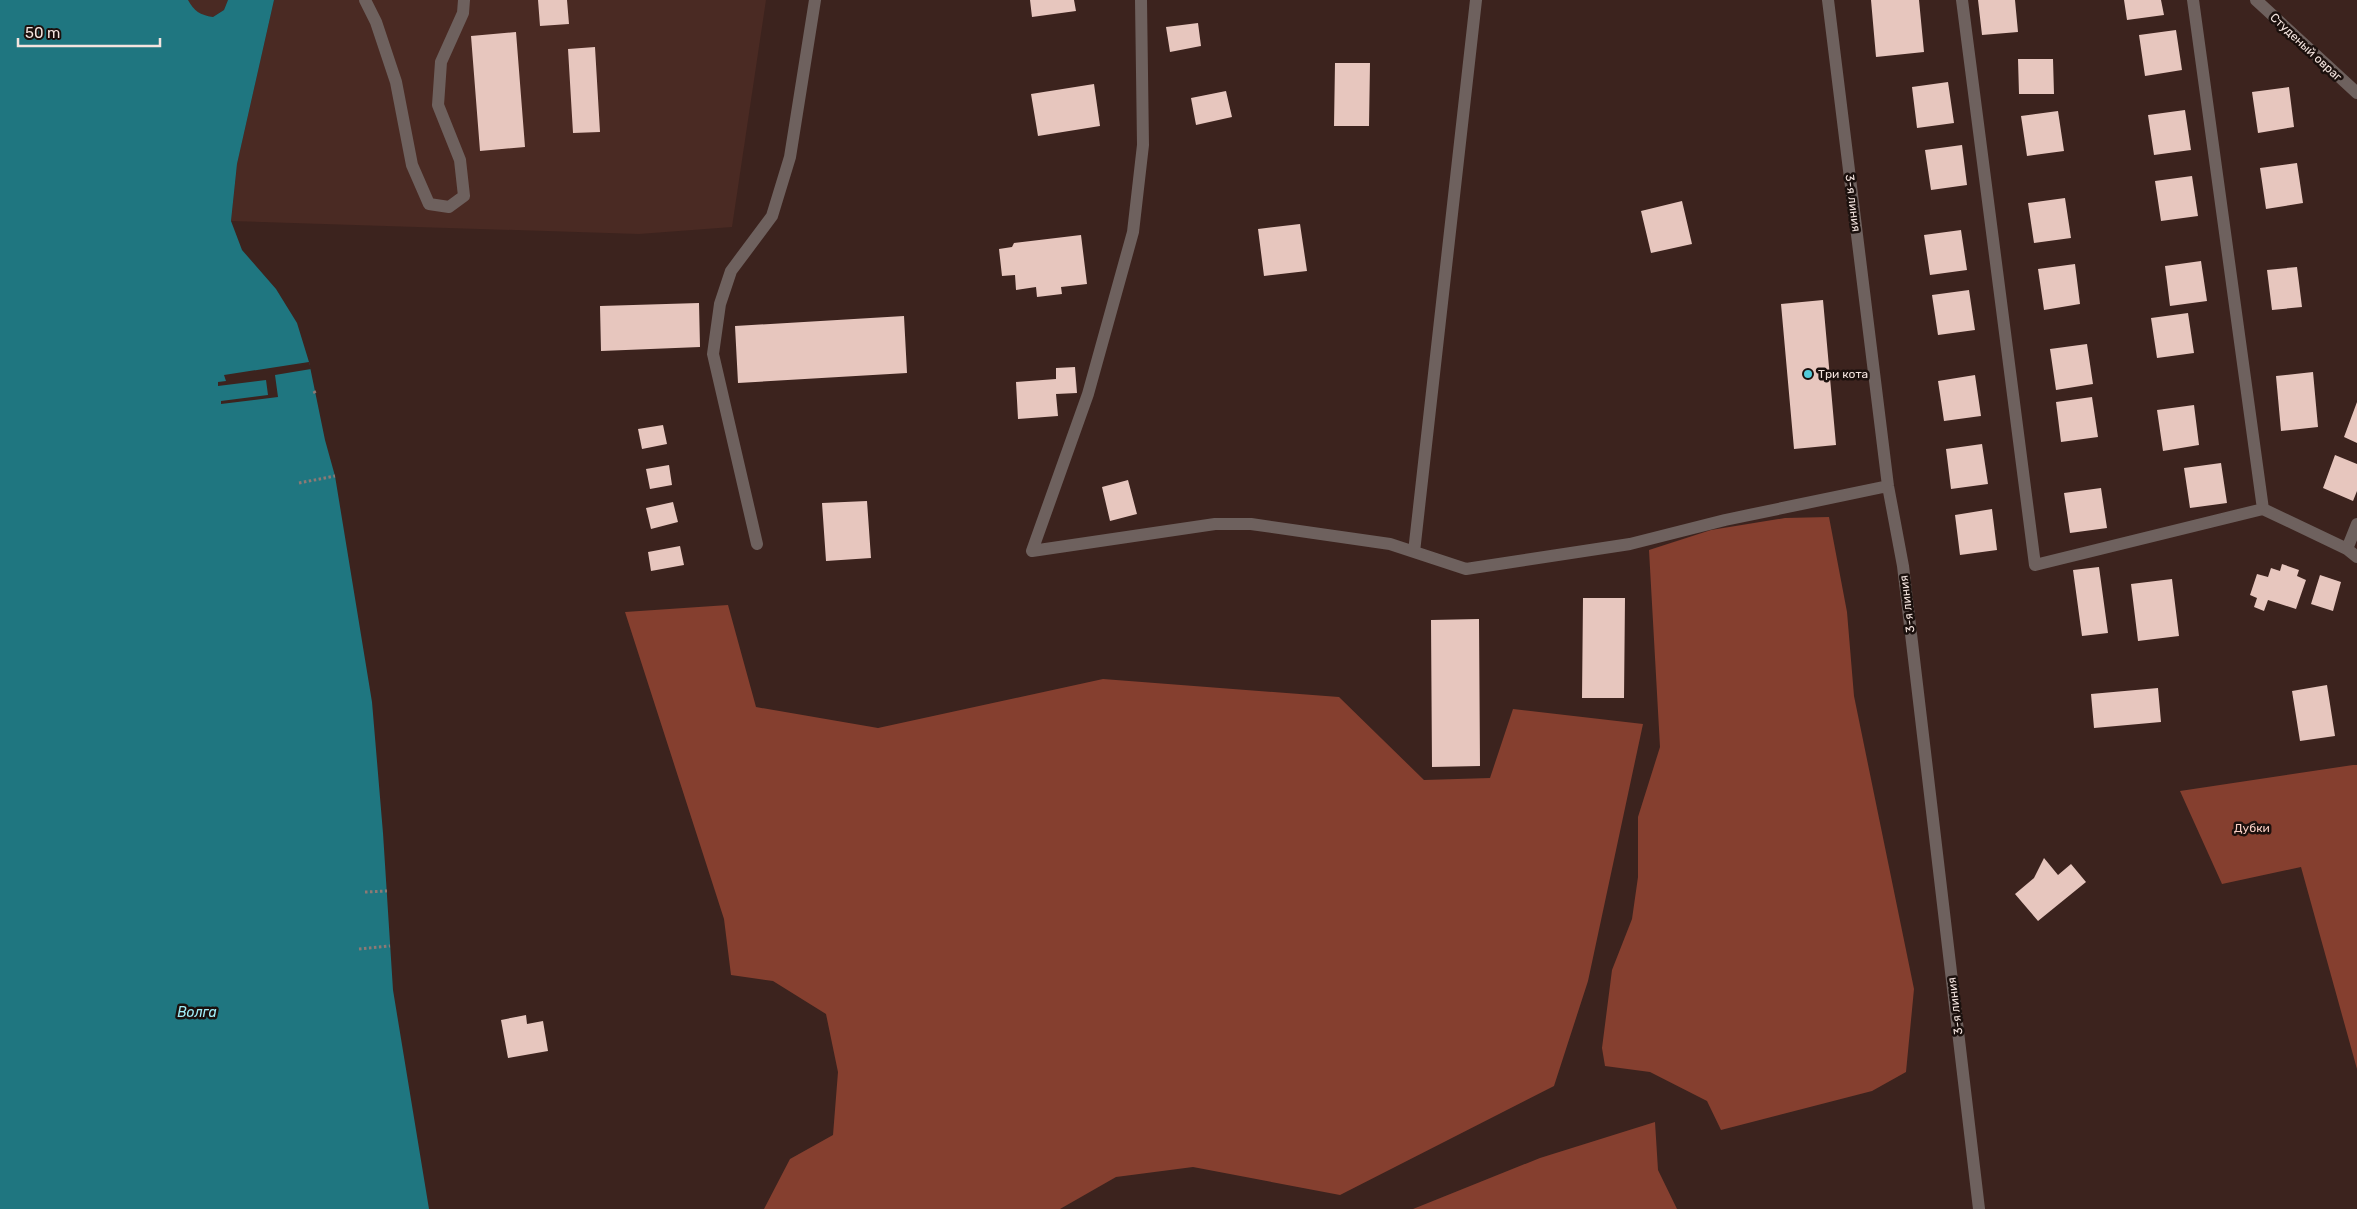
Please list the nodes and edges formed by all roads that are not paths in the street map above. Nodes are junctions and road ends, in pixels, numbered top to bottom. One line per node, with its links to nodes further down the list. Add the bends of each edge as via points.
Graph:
1 (365, 0): 2 (street, via 376,22 396,82 412,165 429,204 449,207 464,196 460,160 438,105 440,62 463,13)
2 (464, 0)
3 (815, 0): 14 (street, via 790,157 772,216 731,271 720,304 713,354)
4 (1141, 0): 15 (street, via 1143,145 1133,232 1088,394 1032,551 1215,524 1251,524 1390,544)
5 (1476, 0): 15 (street)
6 (1828, 0): 11 (street, 3-я линия)
7 (1962, 0): 12 (street, via 2035,565)
8 (2193, 0): 12 (street)
9 (2256, 0): 10 (street, Студеный овраг)
10 (2357, 93)
11 (1888, 486): 15 (street, via 1725,520 1630,544 1466,569); 17 (street, 3-я линия, via 1903,566)
12 (2262, 509): 16 (street)
13 (2357, 524): 16 (street)
14 (757, 544)
15 (1414, 552)
16 (2352, 553)
17 (1979, 1209)

